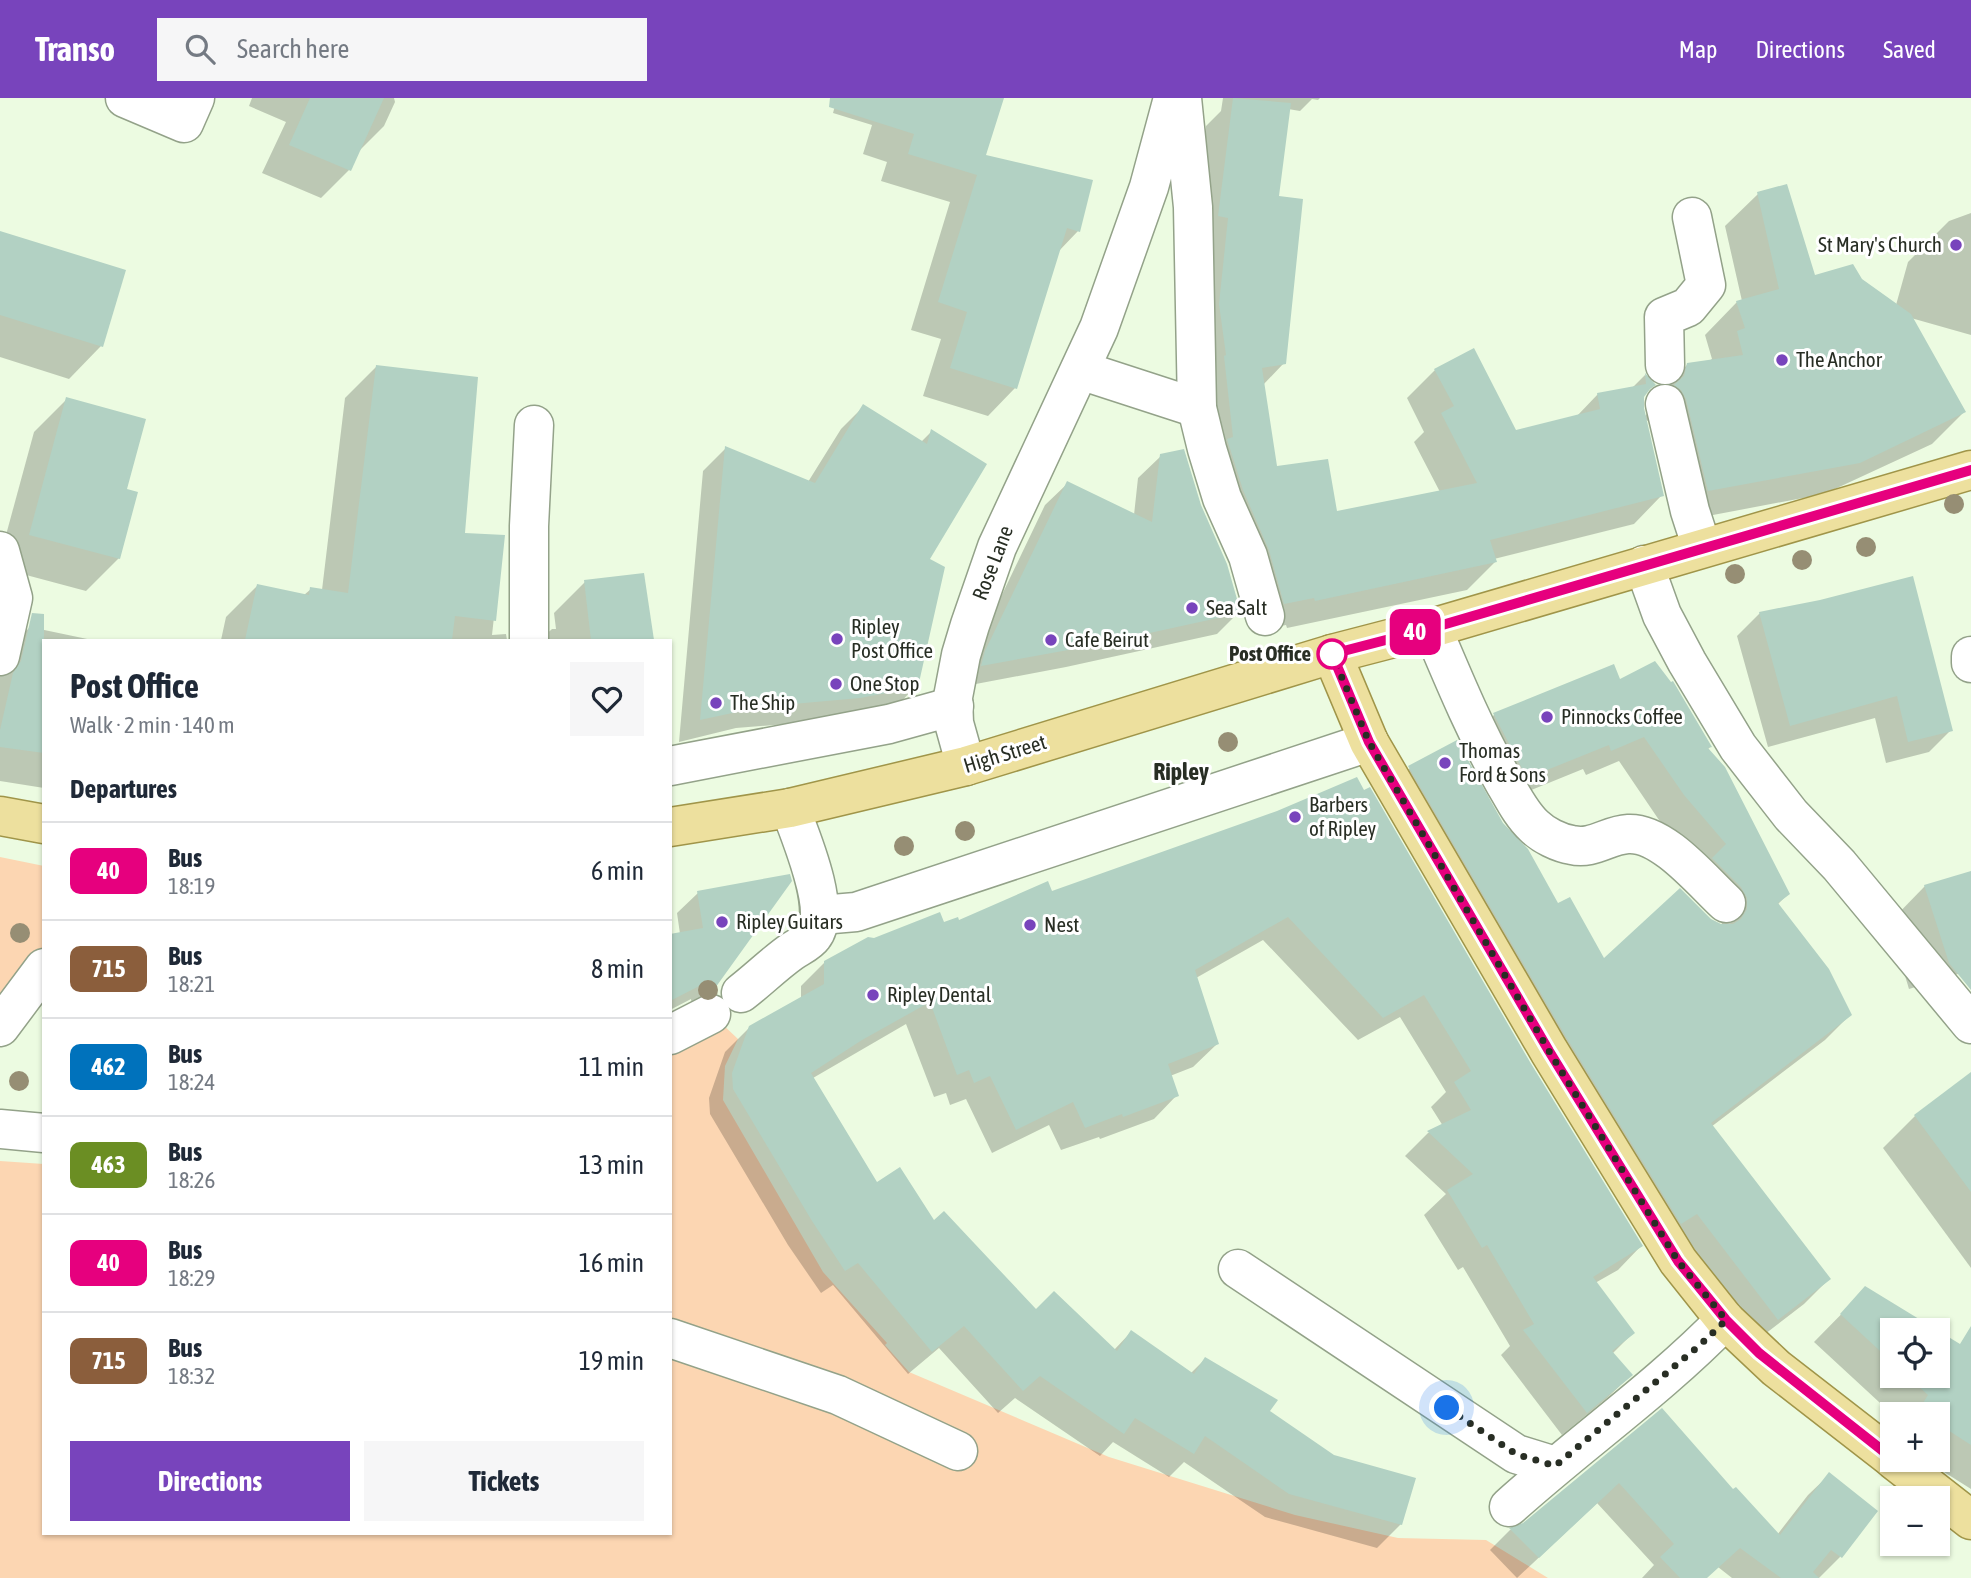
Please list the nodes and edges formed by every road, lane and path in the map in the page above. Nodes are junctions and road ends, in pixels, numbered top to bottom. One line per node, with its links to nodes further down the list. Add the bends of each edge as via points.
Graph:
1 (125, 98): 2 (street, via 184,123)
2 (195, 98)
3 (1173, 98): 7 (street, Rose Lane, via 1149,187)
4 (1182, 98): 9 (street, via 1193,207)
5 (1692, 217): 6 (street, via 1706,285 1688,307 1664,317)
6 (1665, 365)
7 (1080, 370): 9 (street); 22 (street, Rose Lane, via 997,547 961,655)
8 (1665, 404): 12 (street)
9 (1197, 408): 15 (street, via 1222,498 1248,556)
10 (534, 425): 17 (street)
11 (1971, 470): 12 (main road, High Street)
12 (1702, 548): 14 (main road, High Street)
13 (0, 551): 19 (street, via 12,598)
14 (1644, 565): 16 (main road, High Street); 33 (street, via 1662,615 1738,747)
15 (1265, 616)
16 (1432, 628): 18 (main road, High Street); 30 (street, via 1492,760 1536,828 1573,846 1627,834 1646,836 1669,850)
17 (529, 639)
18 (1332, 654): 23 (main road); 25 (main road, High Street)
19 (0, 656)
20 (1971, 656): 21 (street)
21 (1971, 663)
22 (954, 706): 24 (street, via 889,724); 25 (street, Rose Lane)
23 (1369, 742): 31 (street, via 856,912); 39 (main road, via 1678,1261)
24 (672, 766)
25 (966, 766): 26 (main road, High Street)
26 (790, 808): 29 (main road, High Street); 31 (street, via 809,860)
27 (0, 816): 28 (main road)
28 (42, 824)
29 (672, 827)
30 (1726, 903)
31 (821, 915): 35 (street, via 813,938 726,1004)
32 (42, 971): 34 (street)
33 (1971, 1024)
34 (0, 1027)
35 (672, 1034)
36 (0, 1129): 37 (street)
37 (42, 1133)
38 (1238, 1269): 43 (street, via 1516,1454)
39 (1726, 1320): 41 (main road, via 1776,1368); 43 (street)
40 (672, 1339): 42 (street, via 838,1395)
41 (1880, 1449)
42 (958, 1451)
43 (1555, 1466): 45 (street)
44 (1910, 1472): 46 (main road)
45 (1509, 1507)
46 (1971, 1520)

